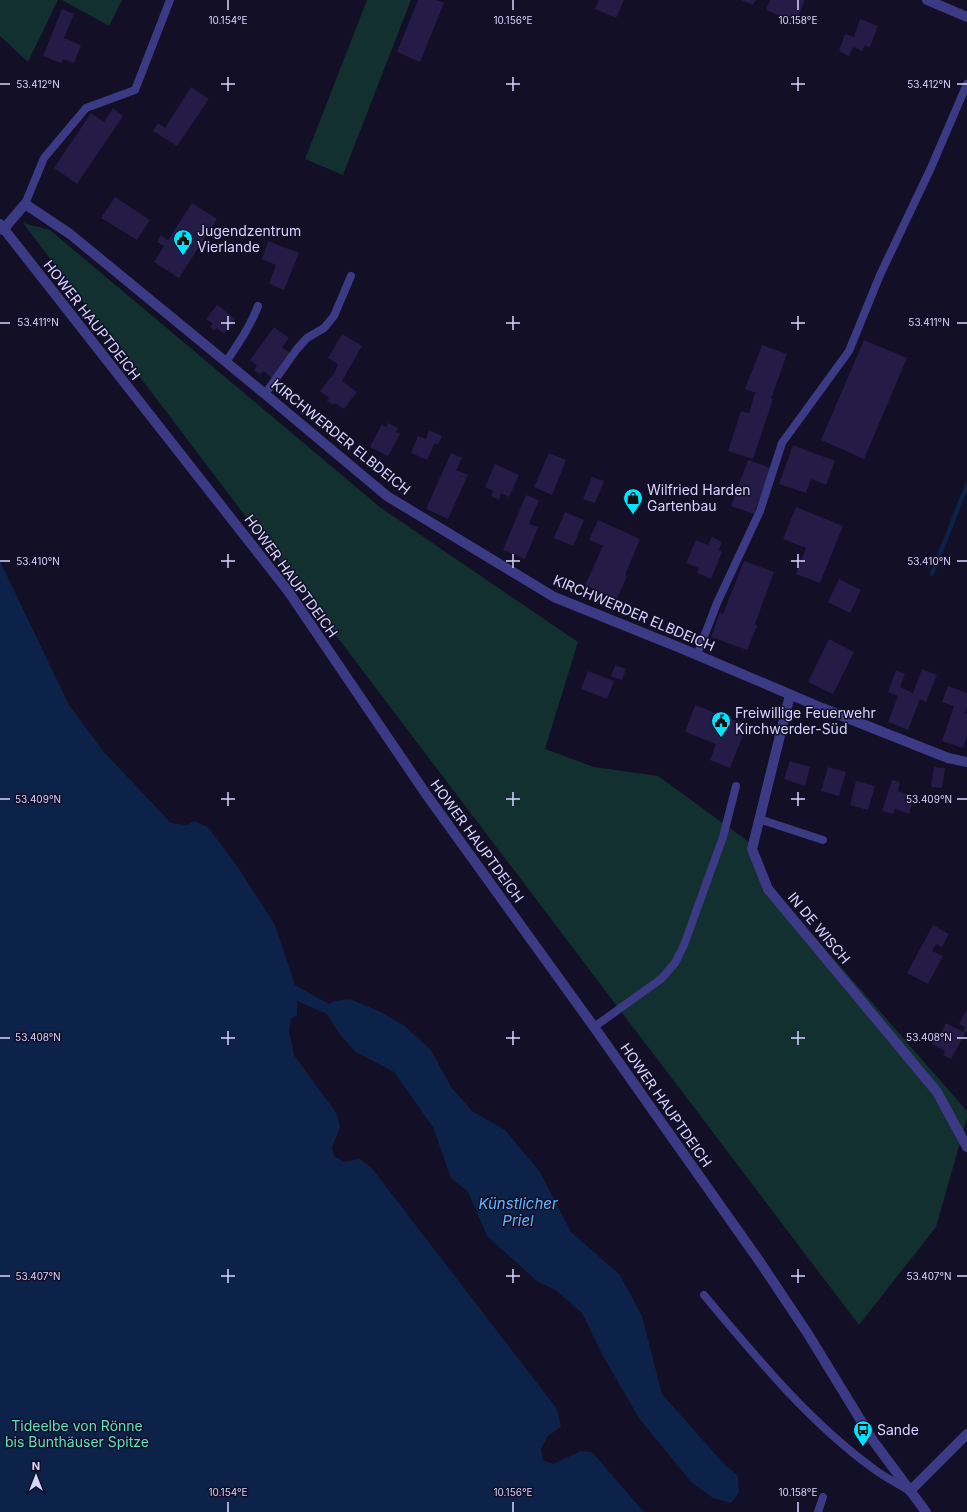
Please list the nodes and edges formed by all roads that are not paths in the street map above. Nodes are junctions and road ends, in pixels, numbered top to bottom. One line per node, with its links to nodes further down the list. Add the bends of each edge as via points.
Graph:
1 (170, 0): 6 (lane, via 135,90 86,108 44,158)
2 (927, 0): 3 (street)
3 (940, 3): 4 (street)
4 (967, 17)
5 (967, 84): 12 (lane, via 880,275 849,351 782,443 760,511 716,603)
6 (25, 204): 7 (street); 10 (street, KIRCHWERDER ELBDEICH, via 70,234)
7 (1, 228): 18 (street, HOWER HAUPTDEICH, via 288,591 426,794)
8 (351, 276): 11 (lane, via 334,316 324,328 307,338 297,349)
9 (258, 306): 10 (lane, via 244,336)
10 (226, 362): 11 (street, KIRCHWERDER ELBDEICH)
11 (266, 394): 12 (street, KIRCHWERDER ELBDEICH, via 387,496 554,597)
12 (697, 655): 13 (street, KIRCHWERDER ELBDEICH)
13 (790, 695): 14 (street, KIRCHWERDER ELBDEICH, via 948,758); 16 (street, IN DE WISCH)
14 (967, 762)
15 (736, 786): 18 (lane, via 722,837 684,945 675,963 661,979)
16 (759, 819): 17 (lane); 19 (street, IN DE WISCH, via 752,850 768,889 937,1092)
17 (823, 840)
18 (594, 1027): 22 (street, HOWER HAUPTDEICH, via 760,1262 808,1334 866,1430)
19 (967, 1147)
20 (704, 1295): 22 (lane, via 749,1349 838,1441 875,1470)
21 (967, 1434): 22 (street)
22 (910, 1491): 25 (street, HOWER HAUPTDEICH)
23 (822, 1497): 24 (lane)
24 (818, 1512)
25 (926, 1512)

